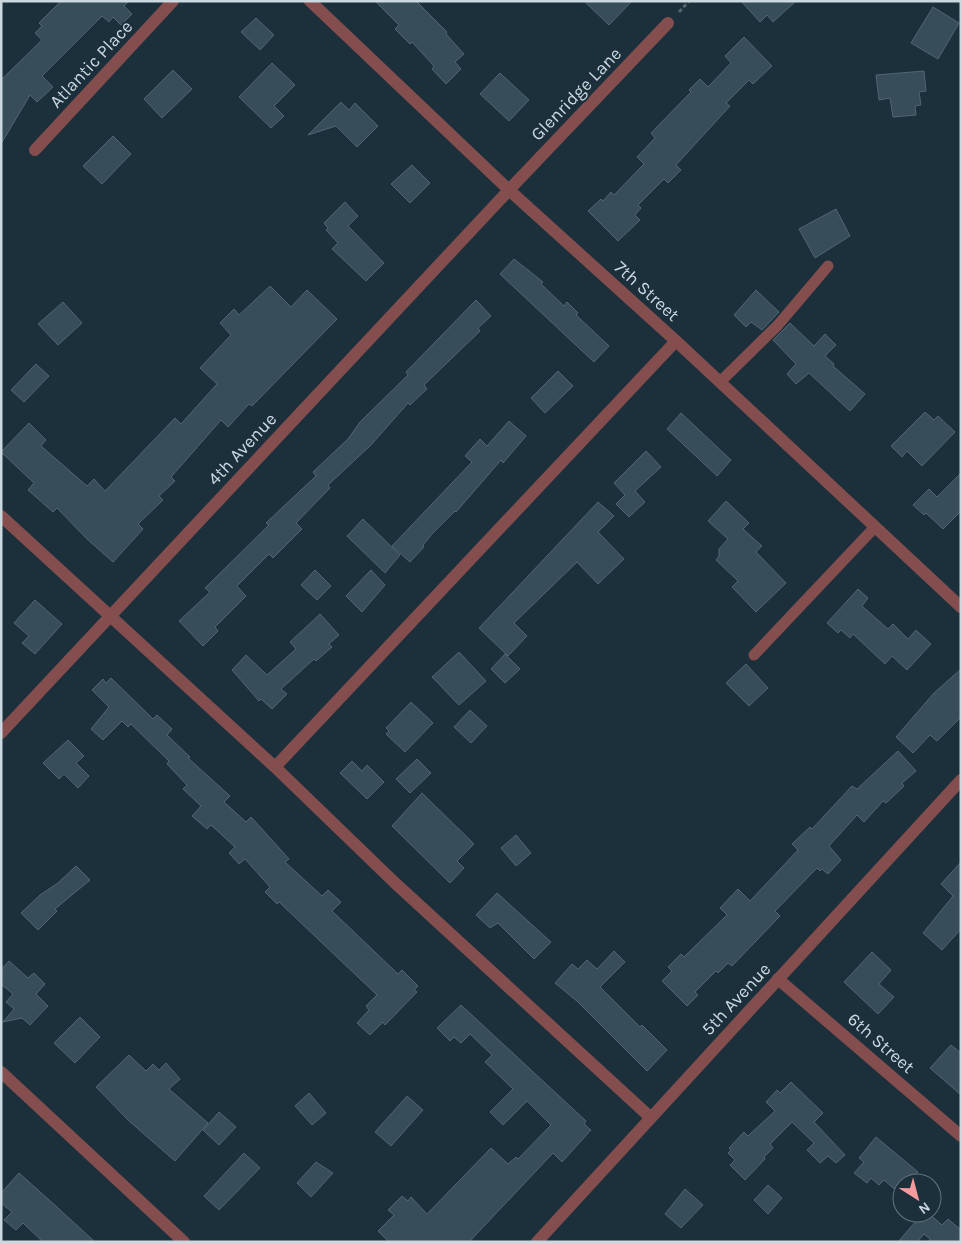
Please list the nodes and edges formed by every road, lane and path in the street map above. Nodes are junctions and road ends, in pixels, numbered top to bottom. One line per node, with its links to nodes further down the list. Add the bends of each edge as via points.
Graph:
1 (174, 1): 4 (street, Atlantic Place)
2 (310, 1): 5 (street, 7th Street)
3 (668, 23): 5 (street, Glenridge Lane)
4 (35, 150)
5 (509, 190): 7 (street, 7th Street); 12 (street, 4th Avenue)
6 (828, 266): 8 (lane, via 778,325)
7 (676, 341): 8 (street, 7th Street); 15 (street)
8 (720, 382): 10 (street, 7th Street)
9 (1, 516): 12 (street)
10 (875, 527): 11 (street, 7th Street); 13 (lane)
11 (961, 606)
12 (109, 617): 14 (street, 4th Avenue); 15 (street)
13 (754, 655)
14 (1, 733)
15 (275, 767): 19 (street, via 394,882)
16 (961, 780): 17 (street, 5th Avenue)
17 (778, 979): 19 (street, 5th Avenue); 20 (street, 6th Street)
18 (1, 1072): 21 (street)
19 (650, 1117): 22 (street, 5th Avenue)
20 (961, 1136)
21 (184, 1242)
22 (537, 1242)

